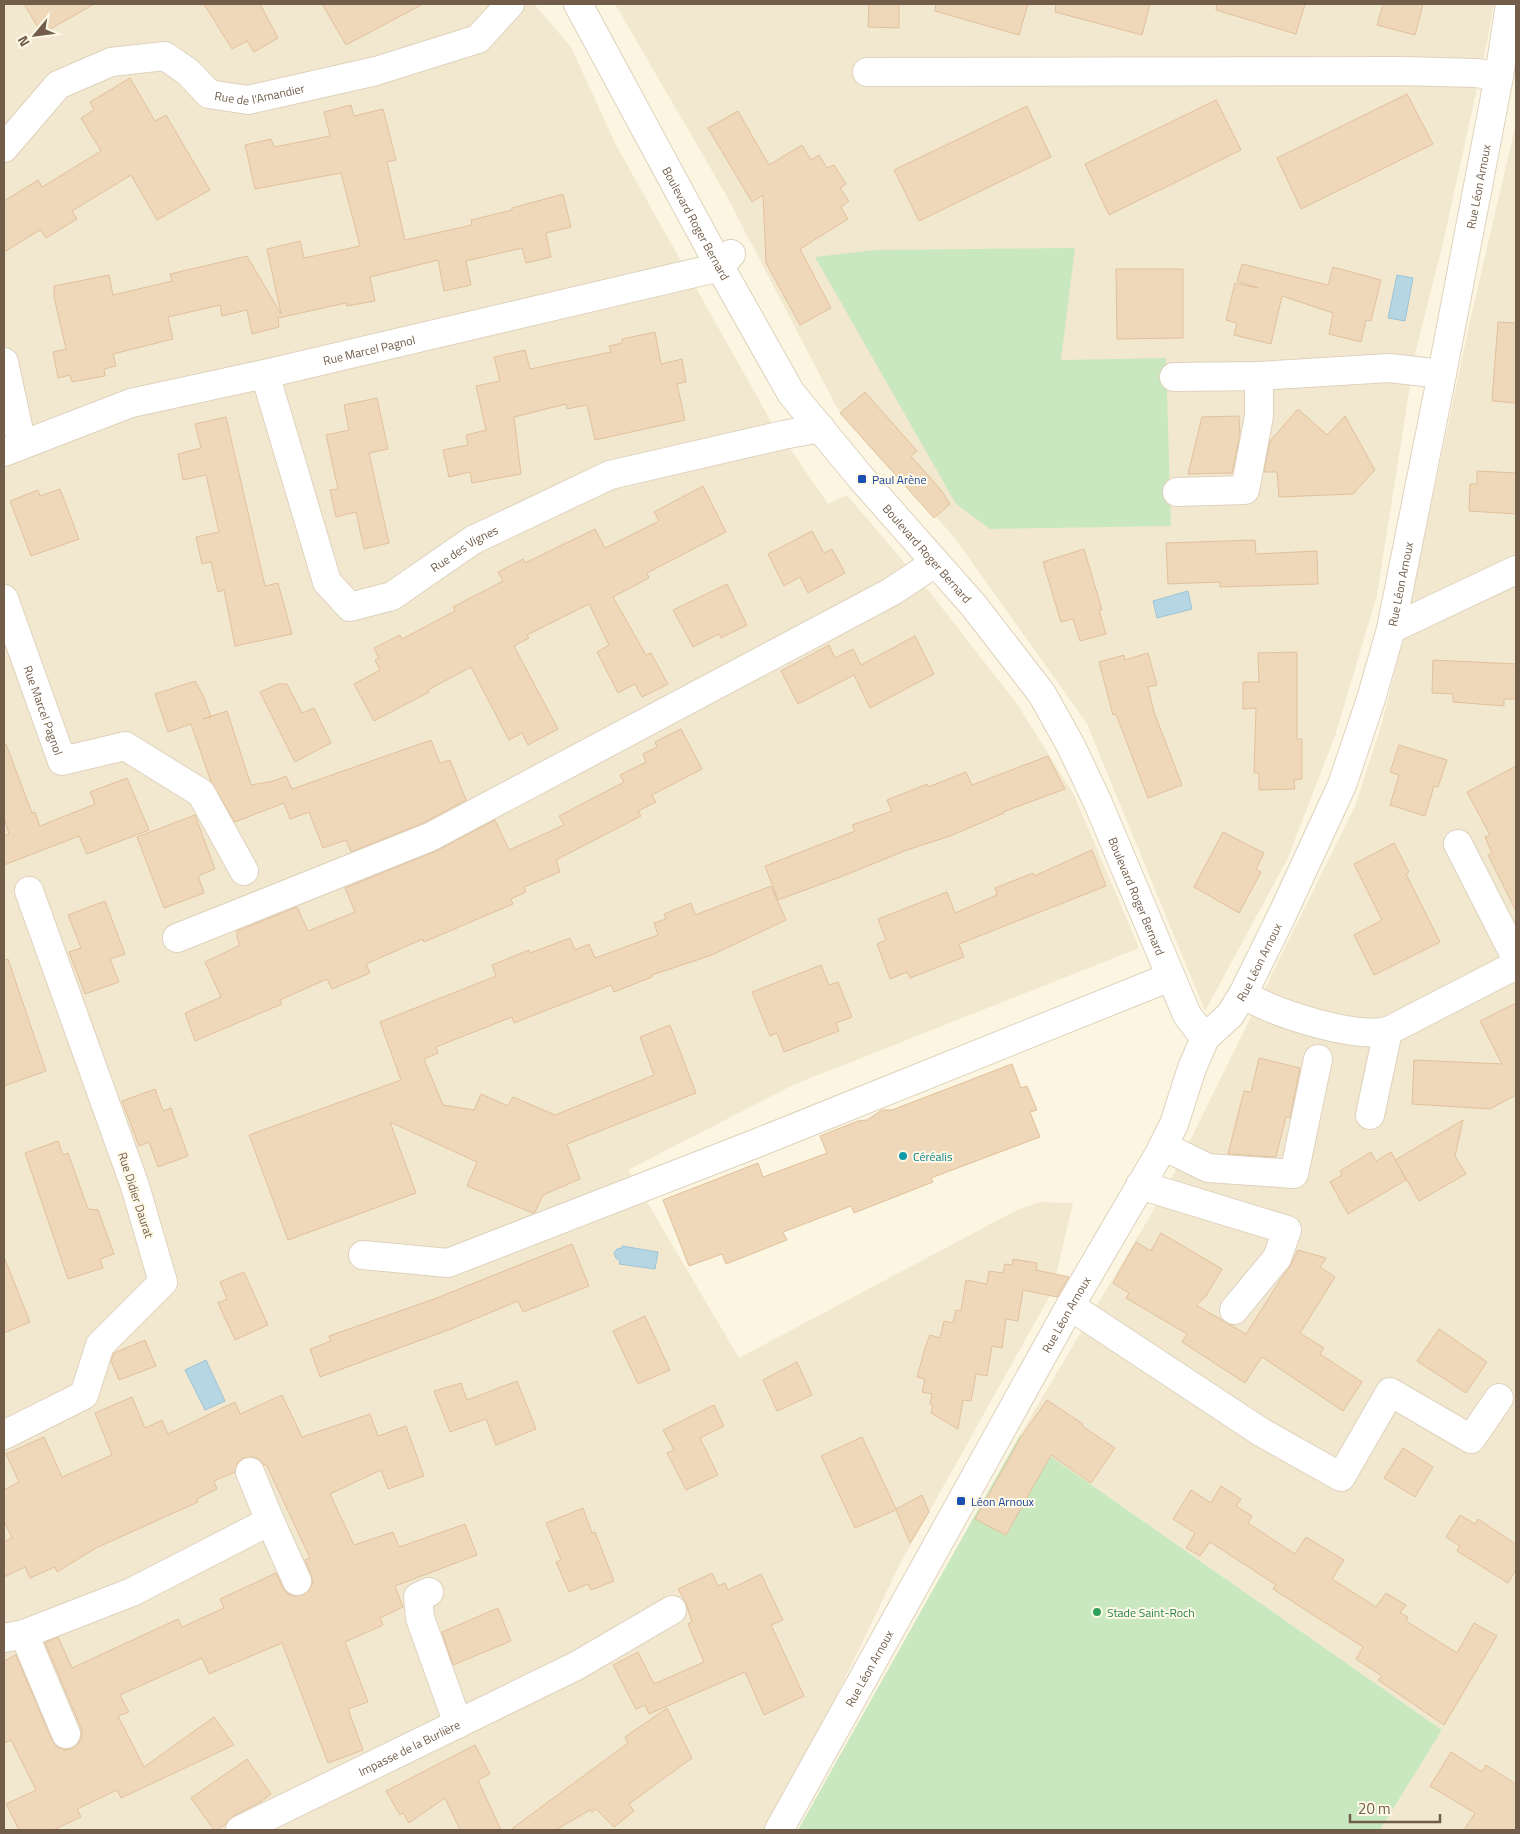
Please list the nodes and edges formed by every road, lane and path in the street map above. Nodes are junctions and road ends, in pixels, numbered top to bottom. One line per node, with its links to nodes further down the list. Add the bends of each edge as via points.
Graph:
1 (510, 4): 6 (street, Rue de l'Amandier, via 478,39 376,72 248,100 209,94 188,72 165,56 111,62 58,85)
2 (578, 4): 7 (street, Boulevard Roger Bernard)
3 (1510, 4): 5 (street, Rue Léon Arnoux)
4 (867, 72): 5 (street, via 1401,71)
5 (1499, 76): 10 (street, Rue Léon Arnoux)
6 (4, 148)
7 (727, 259): 9 (street, Rue Marcel Pagnol); 13 (street, Boulevard Roger Bernard, via 791,393)
8 (4, 362): 14 (street)
9 (265, 374): 13 (street, Rue des Vignes, via 327,582 350,607 392,596 473,540 610,476); 14 (street, Rue Marcel Pagnol, via 131,403)
10 (1442, 374): 11 (street, via 1389,368); 19 (street, Rue Léon Arnoux)
11 (1259, 376): 12 (street); 15 (street, via 1259,416 1244,490)
12 (1174, 377)
13 (821, 428): 16 (street, Boulevard Roger Bernard)
14 (13, 449)
15 (1177, 492)
16 (935, 563): 23 (street, via 891,592 430,837); 26 (street, Boulevard Roger Bernard, via 974,606 1047,702 1098,804)
17 (1514, 573): 19 (street)
18 (4, 599): 21 (street, Rue Marcel Pagnol, via 62,761 125,746 201,793)
19 (1391, 629): 27 (street, Rue Léon Arnoux, via 1342,785)
20 (1458, 844): 24 (street)
21 (244, 871)
22 (29, 891): 38 (street, Rue Didier Daurat, via 135,1186 163,1282 100,1345 84,1396)
23 (177, 938)
24 (1516, 958)
25 (1516, 965): 28 (street)
26 (1170, 977): 29 (street, Boulevard Roger Bernard, via 1187,1015); 34 (street, via 448,1263)
27 (1243, 994): 28 (street, via 1296,1018 1358,1032 1377,1034); 29 (street, Rue Léon Arnoux, via 1230,1015)
28 (1388, 1031): 31 (street)
29 (1205, 1038): 32 (street, Rue Léon Arnoux)
30 (1318, 1059): 32 (street, via 1294,1174 1208,1168)
31 (1370, 1115)
32 (1163, 1146): 33 (street, Rue Léon Arnoux)
33 (1140, 1184): 35 (street, Rue Léon Arnoux); 36 (street, via 1288,1230 1277,1258)
34 (363, 1255)
35 (1070, 1306): 37 (street, via 1261,1432 1341,1477 1390,1392 1471,1439); 48 (street, Rue Léon Arnoux)
36 (1234, 1310)
37 (1499, 1398)
38 (4, 1435)
39 (250, 1472): 40 (street)
40 (270, 1521): 41 (street); 44 (street, via 132,1592)
41 (297, 1581)
42 (429, 1592): 45 (street, via 418,1597 420,1618)
43 (672, 1610): 45 (street, Impasse de la Burlière, via 576,1666)
44 (14, 1636): 46 (street)
45 (458, 1724): 47 (street, Impasse de la Burlière)
46 (66, 1734)
47 (240, 1830)
48 (780, 1830)

